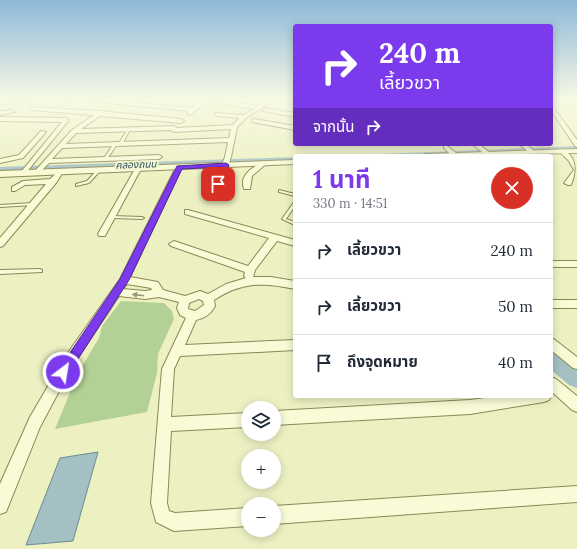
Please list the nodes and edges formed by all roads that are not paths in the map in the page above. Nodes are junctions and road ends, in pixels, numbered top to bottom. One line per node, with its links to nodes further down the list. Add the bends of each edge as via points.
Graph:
1 (61, 126): 36 (street)
2 (82, 126): 10 (street)
3 (177, 126): 9 (street)
4 (234, 126): 9 (street); 12 (street)
5 (281, 126): 7 (street)
6 (564, 126): 15 (street)
7 (293, 128)
8 (129, 129): 9 (street); 10 (street); 14 (lane)
9 (174, 129): 13 (street)
10 (74, 131): 16 (street)
11 (43, 132): 26 (street, via 21,158)
12 (232, 140): 13 (street, via 178,143); 28 (street)
13 (169, 141): 14 (street)
14 (119, 143): 16 (street); 25 (lane)
15 (576, 143): 20 (street)
16 (61, 146): 27 (street)
17 (523, 146): 19 (street)
18 (482, 149): 21 (street); 22 (street)
19 (531, 152): 20 (street); 23 (street)
20 (562, 152): 39 (street, via 572,160 577,170)
21 (448, 153)
22 (497, 154)
23 (510, 154)
24 (159, 156): 25 (street)
25 (106, 158): 27 (street)
26 (0, 161)
27 (47, 161): 34 (street)
28 (227, 161): 30 (street); 31 (street); 40 (street)
29 (293, 162): 30 (street)
30 (264, 163): 42 (street, via 247,176)
31 (179, 167): 32 (street); 63 (street)
32 (138, 169): 33 (street); 50 (street)
33 (98, 170): 35 (street); 41 (lane, via 88,182)
34 (38, 171): 35 (street); 36 (street)
35 (60, 172): 38 (street)
36 (23, 173): 37 (street)
37 (0, 174)
38 (53, 181): 43 (street, via 23,183); 46 (street)
39 (568, 183)
40 (218, 184)
41 (77, 185)
42 (246, 187)
43 (15, 189)
44 (280, 191): 45 (lane)
45 (293, 194)
46 (33, 204): 47 (lane); 56 (street)
47 (0, 206)
48 (293, 206): 52 (lane, via 284,217)
49 (188, 212): 54 (street)
50 (113, 217): 51 (lane); 53 (street)
51 (142, 218)
52 (293, 223)
53 (102, 234)
54 (275, 237): 55 (street); 62 (street)
55 (293, 242)
56 (0, 244)
57 (174, 244): 62 (street)
58 (553, 264): 59 (street)
59 (577, 264)
60 (40, 271): 61 (lane)
61 (0, 272)
62 (249, 275): 64 (street); 67 (street)
63 (124, 280): 65 (street); 66 (street, via 154,285)
64 (293, 284)
65 (116, 292): 66 (street, one-way to 65, via 145,295); 82 (street, via 69,361)
66 (159, 293): 68 (street)
67 (208, 298): 68 (street, via 200,295); 71 (street, via 210,306 207,310)
68 (185, 300): 71 (street, via 182,308)
69 (553, 304): 70 (street)
70 (577, 304)
71 (192, 316): 74 (street)
72 (553, 344): 75 (street)
73 (293, 345): 74 (street)
74 (178, 351): 81 (street, via 168,369)
75 (574, 360)
76 (554, 389): 78 (street)
77 (531, 398): 79 (street, via 470,407)
78 (577, 405)
79 (281, 418)
80 (241, 420): 81 (street)
81 (164, 424): 86 (street, via 159,503 162,516 174,522)
82 (4, 483): 84 (street)
83 (577, 494): 85 (street)
84 (0, 506)
85 (281, 515)
86 (241, 517)

